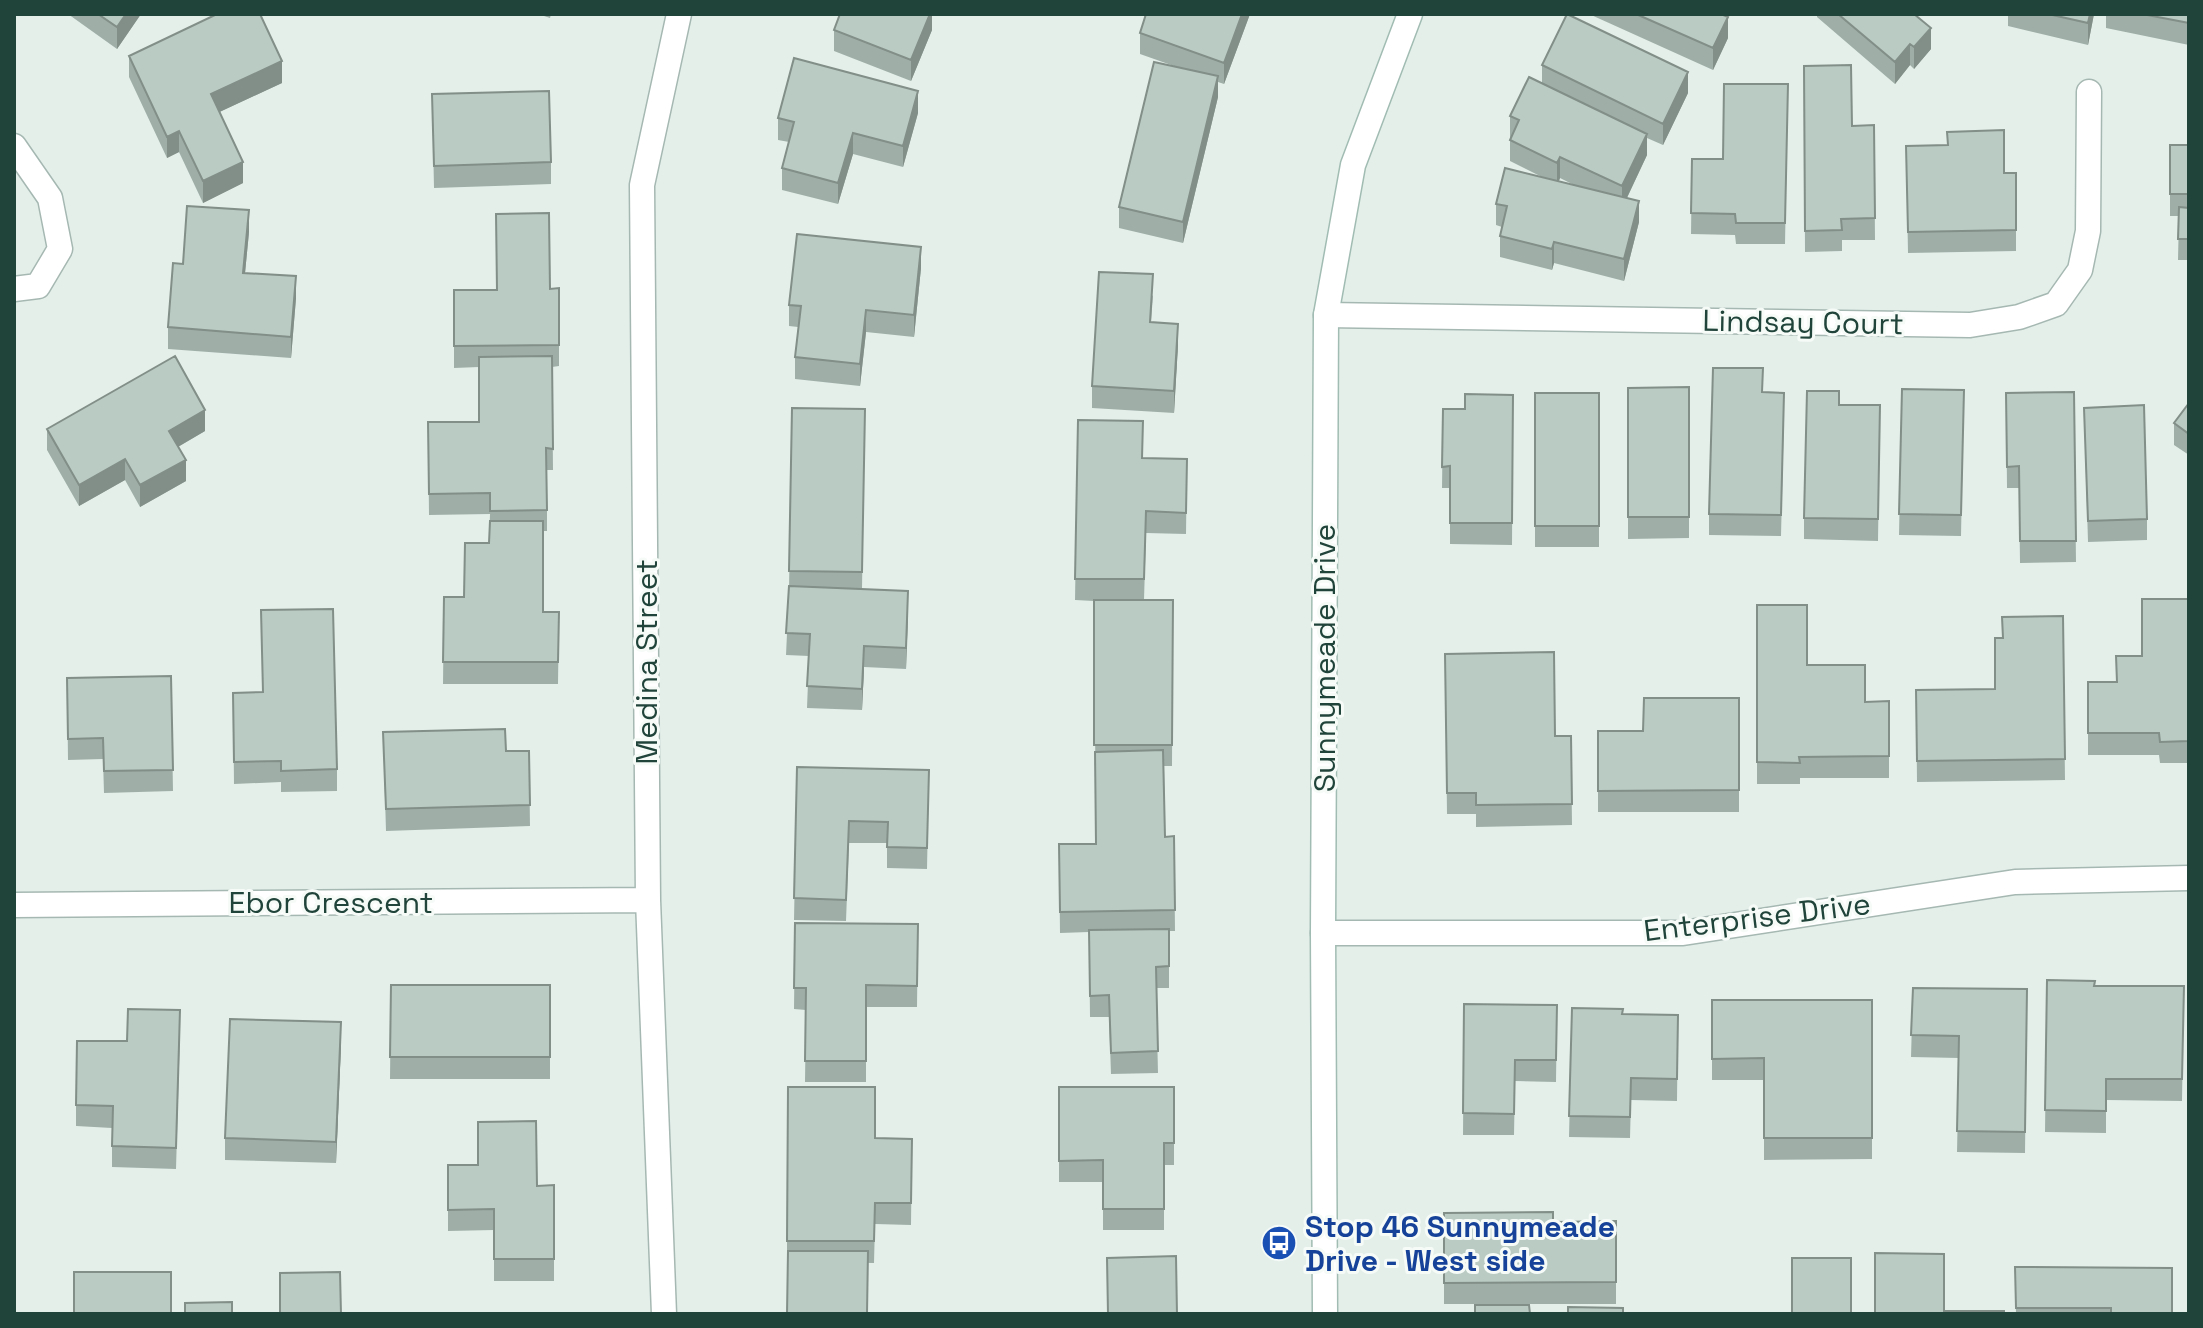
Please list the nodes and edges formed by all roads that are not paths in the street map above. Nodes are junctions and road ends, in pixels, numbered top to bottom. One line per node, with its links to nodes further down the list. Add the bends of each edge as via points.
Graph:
1 (679, 14): 8 (street, Medina Street, via 642,185)
2 (1410, 14): 6 (street, Sunnymeade Drive, via 1353,165)
3 (2089, 92): 6 (street, Lindsay Court, via 2088,231 2080,270 2056,304 2019,317 1970,325)
4 (14, 146): 5 (street, via 50,198 60,249 38,286)
5 (14, 289)
6 (1326, 315): 10 (street, Sunnymeade Drive)
7 (2189, 878): 10 (street, Enterprise Drive, via 2015,882 1683,933)
8 (648, 900): 9 (street, Ebor Crescent); 11 (street, Medina Street)
9 (14, 905)
10 (1323, 933): 12 (street, Sunnymeade Drive)
11 (664, 1314)
12 (1325, 1314)

